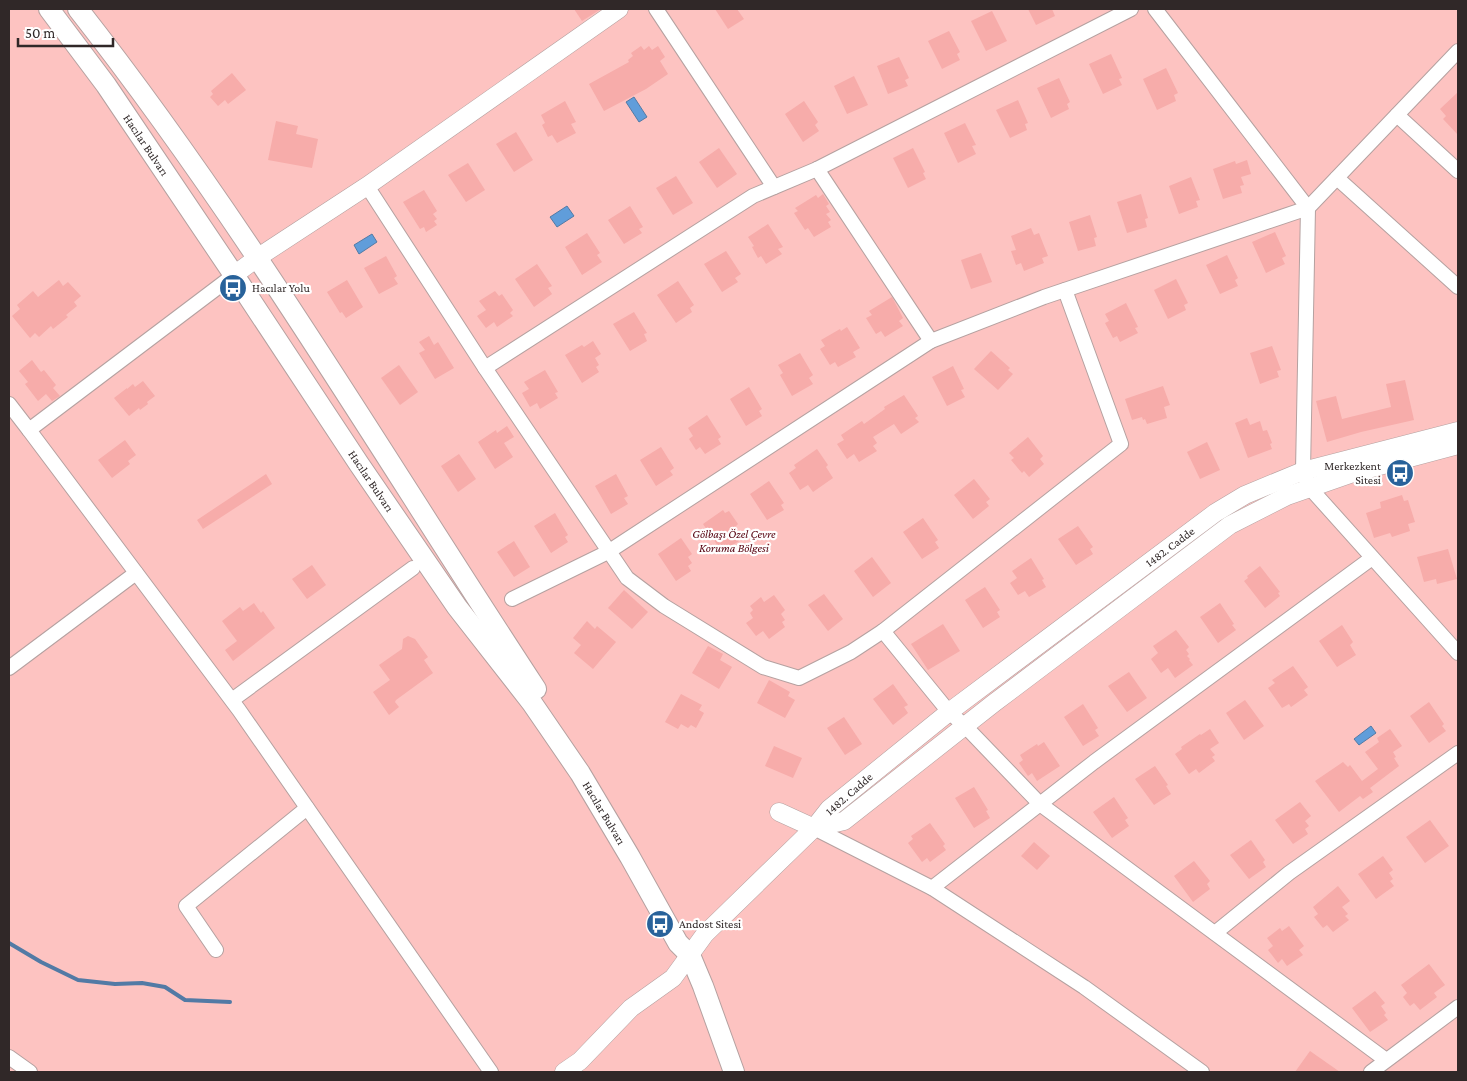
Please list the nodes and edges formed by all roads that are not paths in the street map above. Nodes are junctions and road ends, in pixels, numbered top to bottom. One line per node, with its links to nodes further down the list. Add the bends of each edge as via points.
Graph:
1 (49, 9): 16 (main road, Hacılar Bulvarı, via 106,85)
2 (78, 9): 15 (main road, Hacılar Bulvarı, via 141,92)
3 (619, 9): 12 (street)
4 (656, 9): 13 (street)
5 (1131, 9): 9 (street)
6 (1155, 9): 14 (street)
7 (1458, 51): 8 (street)
8 (1397, 115): 10 (street); 11 (street)
9 (817, 169): 13 (street); 19 (street)
10 (1458, 172)
11 (1337, 178): 14 (street); 17 (street)
12 (367, 186): 15 (street); 20 (street)
13 (774, 187): 20 (street, via 753,196)
14 (1308, 208): 18 (street); 25 (street)
15 (257, 258): 16 (street); 46 (main road, Hacılar Bulvarı, via 612,803 677,917 687,937)
16 (234, 275): 22 (street); 46 (main road, Hacılar Bulvarı, via 451,599 556,737 612,826 678,942)
17 (1458, 287)
18 (1065, 290): 19 (street); 32 (street, via 1121,444)
19 (931, 341): 27 (street)
20 (484, 368): 27 (street)
21 (9, 404): 22 (street)
22 (29, 430): 30 (street)
23 (1458, 430): 25 (street, 1482. Cadde)
24 (1458, 445): 26 (street, 1482. Cadde)
25 (1303, 471): 26 (street); 36 (street, 1482. Cadde, via 1245,495 1215,513)
26 (1310, 488): 28 (street); 37 (street, 1482. Cadde, via 1230,525)
27 (608, 552): 31 (street); 32 (street, via 627,578 664,606 762,667 799,678 851,652)
28 (1372, 558): 33 (street); 39 (street)
29 (413, 568): 35 (street)
30 (136, 573): 34 (street); 35 (street)
31 (512, 599)
32 (883, 631): 36 (street)
33 (1458, 653)
34 (9, 668)
35 (232, 700): 40 (street)
36 (949, 712): 37 (street); 42 (street, 1482. Cadde, via 830,809)
37 (965, 726): 39 (street); 42 (street, 1482. Cadde, via 844,821)
38 (1458, 753): 44 (street, via 1290,873)
39 (1040, 804): 43 (street); 44 (street)
40 (307, 808): 45 (street, via 186,906); 51 (street)
41 (779, 812): 42 (street)
42 (814, 828): 43 (street); 46 (street, via 705,934)
43 (932, 888): 54 (street, via 1084,987)
44 (1215, 933): 49 (street)
45 (216, 950)
46 (690, 955): 52 (street, via 674,978 631,1008 580,1061); 53 (main road, Hacılar Bulvarı)
47 (1458, 1007): 49 (street)
48 (9, 1056): 50 (street)
49 (1386, 1060): 55 (street)
50 (30, 1072)
51 (491, 1072)
52 (564, 1072)
53 (734, 1072)
54 (1202, 1072)
55 (1371, 1072)

